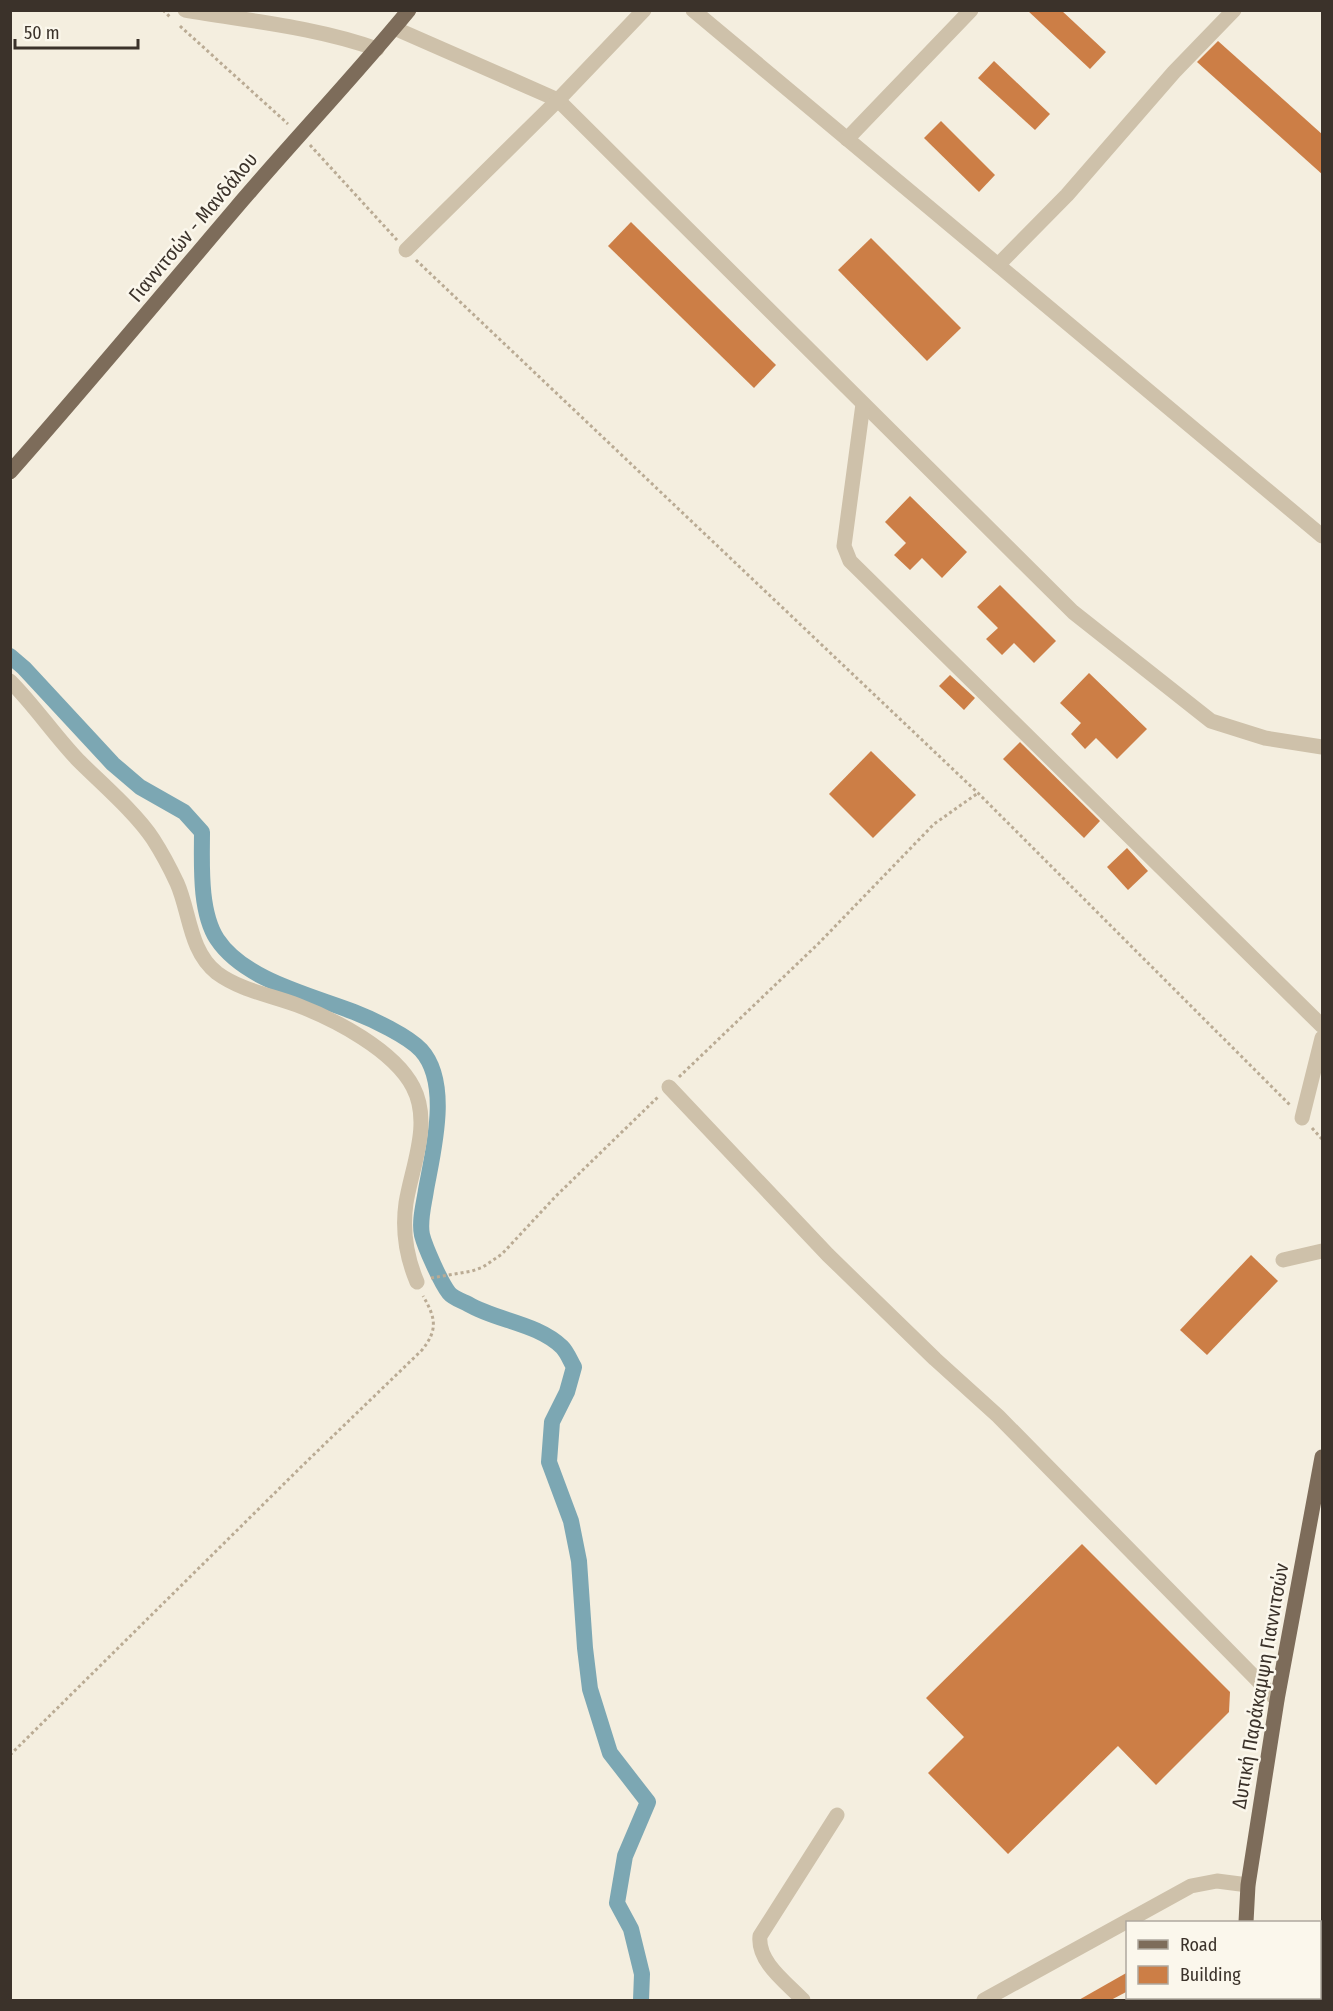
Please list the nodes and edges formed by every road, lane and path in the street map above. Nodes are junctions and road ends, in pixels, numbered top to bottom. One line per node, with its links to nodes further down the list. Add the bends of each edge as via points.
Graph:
1 (163, 10): 8 (path)
2 (185, 10): 11 (street, via 322,33)
3 (409, 10): 10 (main road, Γιαννιτσών - Μανδάλου)
4 (644, 10): 12 (street)
5 (693, 10): 14 (street)
6 (971, 10): 14 (street)
7 (1234, 10): 16 (street, via 1067,195)
8 (171, 18)
9 (180, 26): 13 (path)
10 (394, 28): 11 (main road, Γιαννιτσών - Μανδάλου); 12 (street)
11 (377, 49): 13 (main road, Γιαννιτσών - Μανδάλου)
12 (558, 100): 15 (street); 17 (street)
13 (300, 134): 15 (path); 18 (main road, Γιαννιτσών - Μανδάλου)
14 (847, 140): 16 (street)
15 (406, 250): 22 (path)
16 (998, 265): 19 (street)
17 (863, 404): 21 (street, via 1073,612 1211,721 1265,738); 23 (street, via 844,546 850,561)
18 (10, 472)
19 (1323, 536)
20 (10, 681): 30 (street, via 152,838 177,884 195,941 215,972 253,991 311,1011 365,1040 392,1061 413,1086 420,1108 419,1145 406,1204 405,1241)
21 (1323, 747)
22 (978, 793): 25 (path, via 934,824 827,936); 26 (path)
23 (1323, 1026)
24 (1323, 1038): 26 (street)
25 (669, 1087): 30 (path, via 502,1254 483,1268); 32 (street, via 828,1255 998,1416)
26 (1302, 1118): 27 (path)
27 (1323, 1139)
28 (1323, 1251): 29 (street)
29 (1283, 1260)
30 (417, 1282): 33 (path, via 434,1321 433,1333 422,1350)
31 (1323, 1457): 32 (main road, Δυτική Παράκαμψη Γιαννιτσών)
32 (1276, 1700): 35 (main road, Δυτική Παράκαμψη Γιαννιτσών)
33 (10, 1755)
34 (837, 1815): 39 (street, via 760,1936 759,1945 766,1960)
35 (1248, 1885): 36 (street, via 1217,1881 1191,1886); 37 (main road, Δυτική Παράκαμψη Γιαννιτσών)
36 (1128, 1921)
37 (1246, 1921)
38 (1126, 1922): 40 (street)
39 (803, 2001)
40 (984, 2001)

